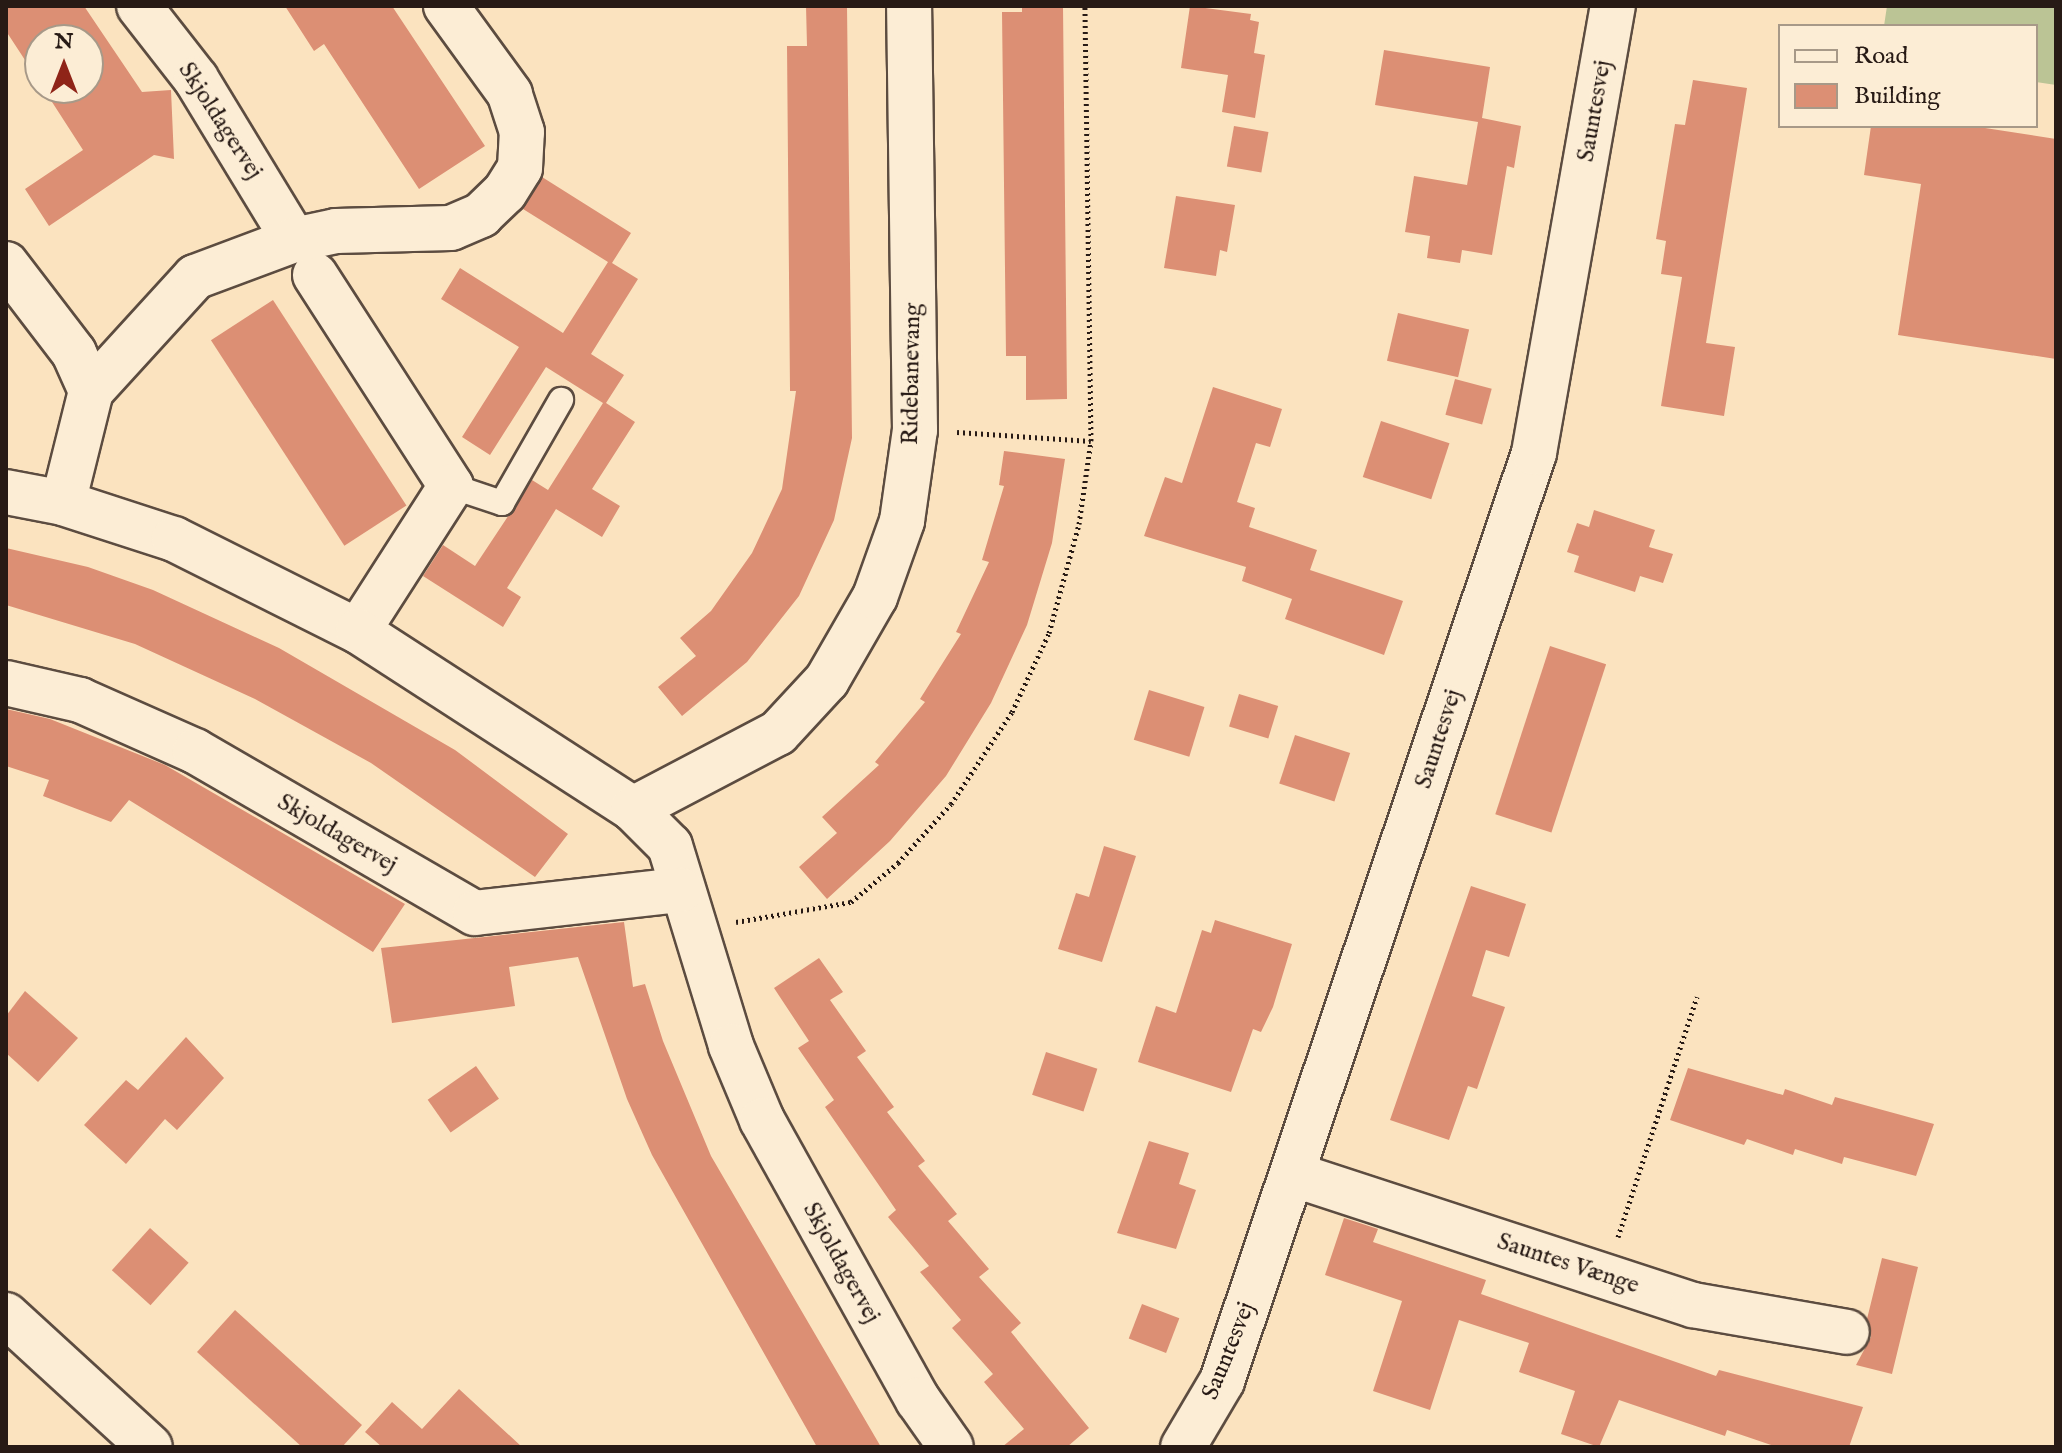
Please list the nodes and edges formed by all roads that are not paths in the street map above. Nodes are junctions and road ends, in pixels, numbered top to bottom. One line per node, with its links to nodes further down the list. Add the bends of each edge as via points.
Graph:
1 (139, 6): 5 (street, Skjoldagervej, via 196,79)
2 (446, 6): 5 (street, via 510,94 522,132 520,168 481,215 451,228 336,231)
3 (909, 6): 14 (street, Ridebanevang, via 915,430 902,521 875,597 827,680 778,733)
4 (1613, 6): 16 (street, Sauntesvej, via 1534,453)
5 (304, 258): 7 (street, via 195,277); 9 (street, Skjoldagervej)
6 (6, 264): 7 (street, via 74,353)
7 (91, 391): 11 (street)
8 (561, 400): 9 (lane, via 502,503)
9 (451, 486): 12 (street)
10 (6, 492): 11 (street, Skjoldagervej)
11 (63, 503): 12 (street, Skjoldagervej, via 174,539)
12 (358, 631): 14 (street, Skjoldagervej)
13 (6, 683): 15 (street, Skjoldagervej, via 80,700 195,751 475,913)
14 (633, 809): 15 (street, Skjoldagervej, via 670,846)
15 (688, 910): 20 (street, Skjoldagervej, via 762,1120 918,1400)
16 (1295, 1175): 18 (street, Sauntes Vænge, via 1693,1305); 21 (street, Sauntesvej, via 1222,1381)
17 (6, 1315): 19 (street)
18 (1847, 1332)
19 (150, 1447)
20 (951, 1447)
21 (1183, 1447)

